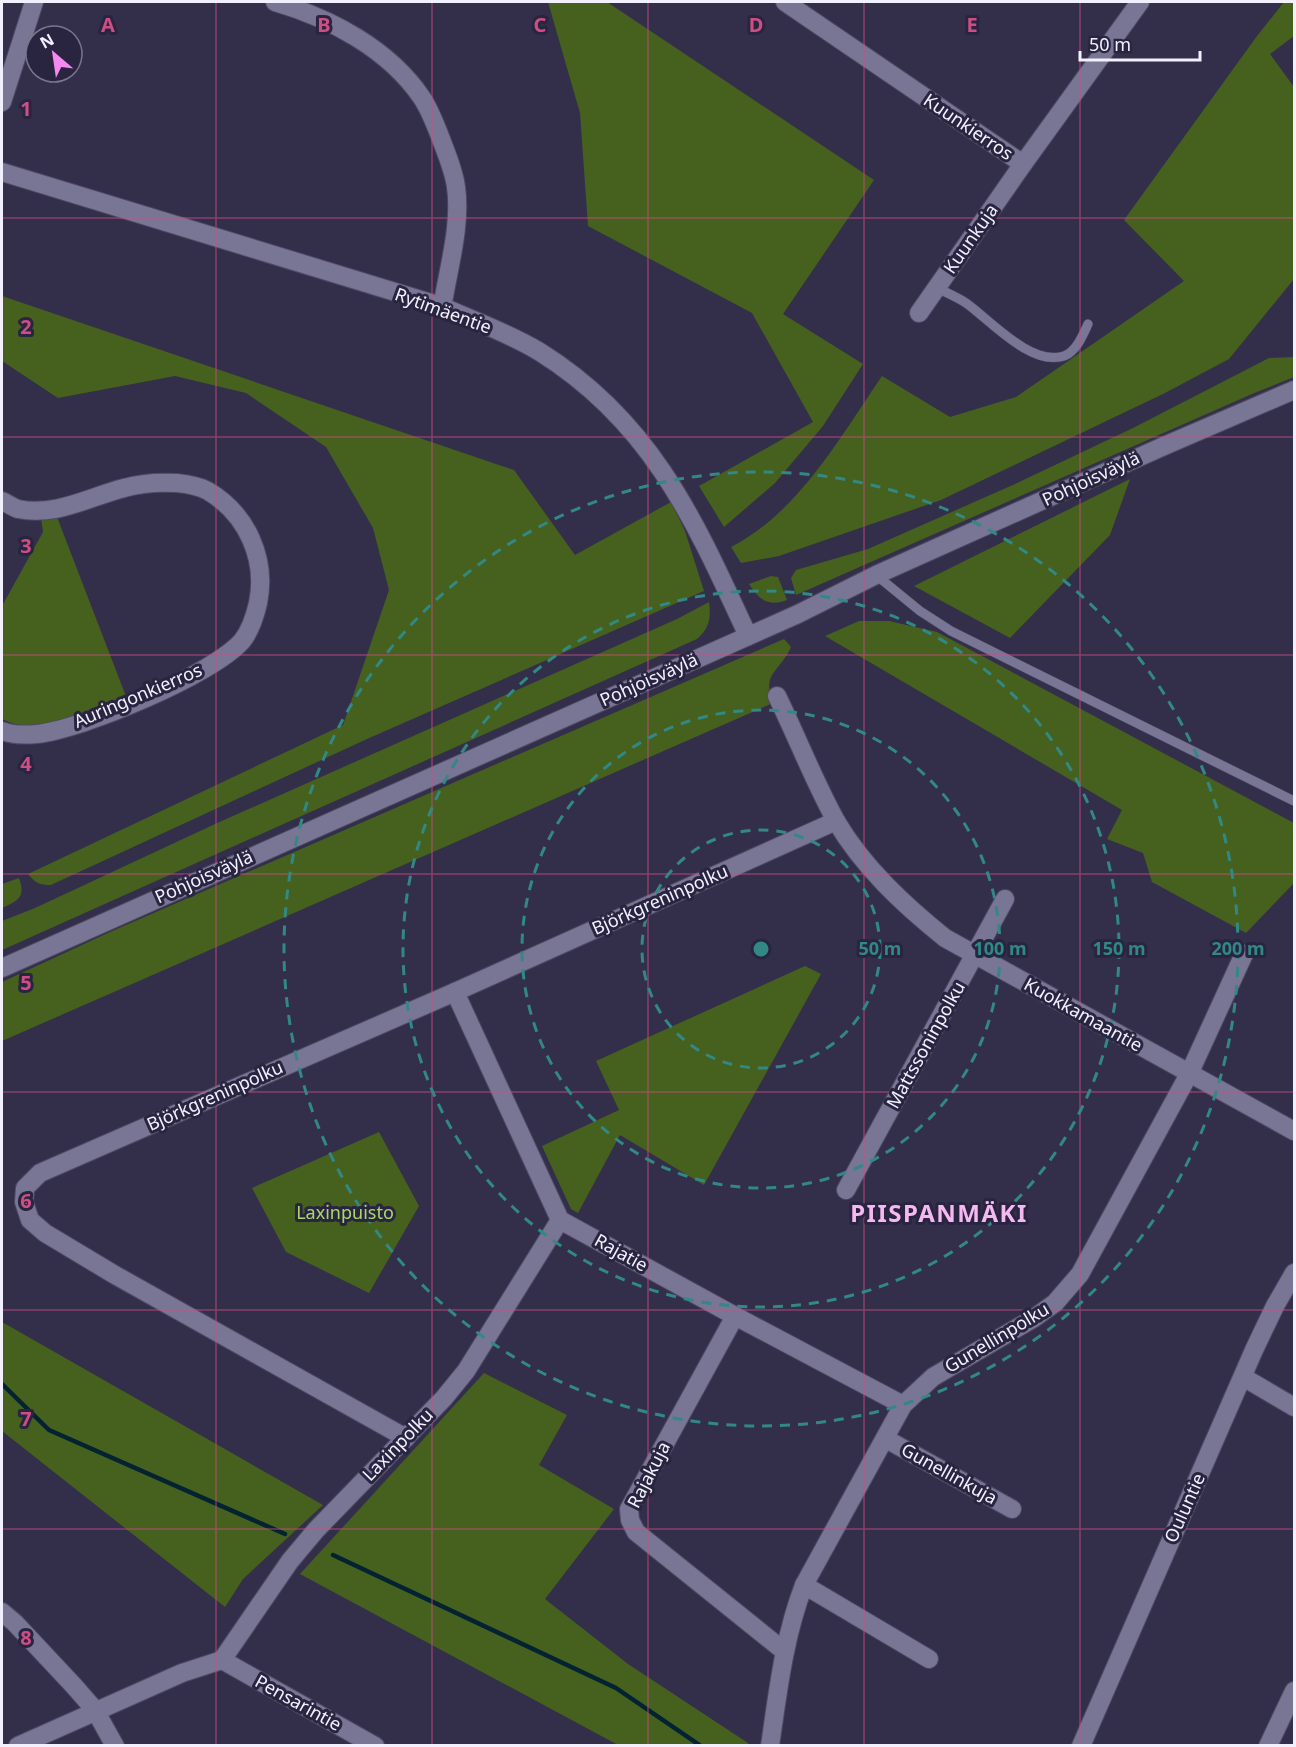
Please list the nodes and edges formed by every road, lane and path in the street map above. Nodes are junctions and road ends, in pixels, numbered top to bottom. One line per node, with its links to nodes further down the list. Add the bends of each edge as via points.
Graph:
1 (34, 2): 5 (street)
2 (275, 2): 9 (street, via 339,28 378,51 423,98 451,163 456,189 455,228)
3 (785, 2): 6 (street, Kuunkierros)
4 (1133, 4): 6 (street, Kuunkierros)
5 (2, 102)
6 (1023, 164): 8 (street, Kuunkuja)
7 (2, 172): 9 (street, Rytimäentie)
8 (937, 288): 10 (street, Kuunkuja); 11 (lane, via 967,303 1011,339 1049,358 1065,356 1078,344)
9 (441, 306): 15 (street, Rytimäentie, via 540,352 607,404 661,467 681,498)
10 (919, 313)
11 (1088, 324)
12 (1294, 390): 14 (street, Pohjoisväylä)
13 (2, 501): 17 (street, Auringonkierros, via 18,509 66,508 125,487 158,482 205,489 238,516 257,552 260,593 255,618 242,640 198,673 80,724 37,734)
14 (876, 576): 15 (street, Pohjoisväylä); 18 (lane, via 951,631)
15 (748, 636): 23 (street, Pohjoisväylä)
16 (777, 696): 19 (street, Kuokkamaantie)
17 (2, 731)
18 (1294, 801)
19 (836, 820): 22 (street, Kuokkamaantie, via 855,849 910,910 945,938); 24 (street, Björkgreninpolku)
20 (1005, 899): 22 (street, Mattssoninpolku)
21 (1244, 954): 25 (street, Gunellinpolku)
22 (975, 955): 25 (street, Kuokkamaantie); 27 (street, Mattssoninpolku)
23 (2, 968)
24 (455, 992): 28 (street); 34 (street, Björkgreninpolku, via 40,1173 25,1188 24,1202 30,1220 45,1233)
25 (1189, 1074): 26 (street, Kuokkamaantie); 32 (street, Gunellinpolku, via 1069,1289 1034,1318 933,1377)
26 (1294, 1131)
27 (846, 1190)
28 (560, 1220): 30 (street, Rajatie); 34 (street, Laxinpolku, via 466,1371)
29 (1294, 1273): 31 (street, Ouluntie)
30 (735, 1316): 32 (street, Rajatie); 39 (street, Rajakuja, via 629,1509 630,1520 636,1532)
31 (1243, 1377): 33 (street); 48 (street, Ouluntie)
32 (903, 1405): 35 (street, Gunellinpolku)
33 (1294, 1407)
34 (406, 1438): 41 (street, Laxinpolku, via 290,1561)
35 (886, 1439): 36 (street, Gunellinkuja); 37 (street, Gunellinpolku)
36 (1012, 1509)
37 (804, 1585): 39 (street, Gunellinpolku); 40 (street)
38 (6, 1622): 43 (street)
39 (784, 1651): 47 (street, Gunellinpolku)
40 (929, 1659)
41 (222, 1660): 43 (street); 46 (street, Pensarintie)
42 (1294, 1691): 49 (street)
43 (95, 1710): 44 (street); 45 (street)
44 (18, 1746)
45 (116, 1746)
46 (375, 1746)
47 (770, 1746)
48 (1081, 1746)
49 (1268, 1746)

